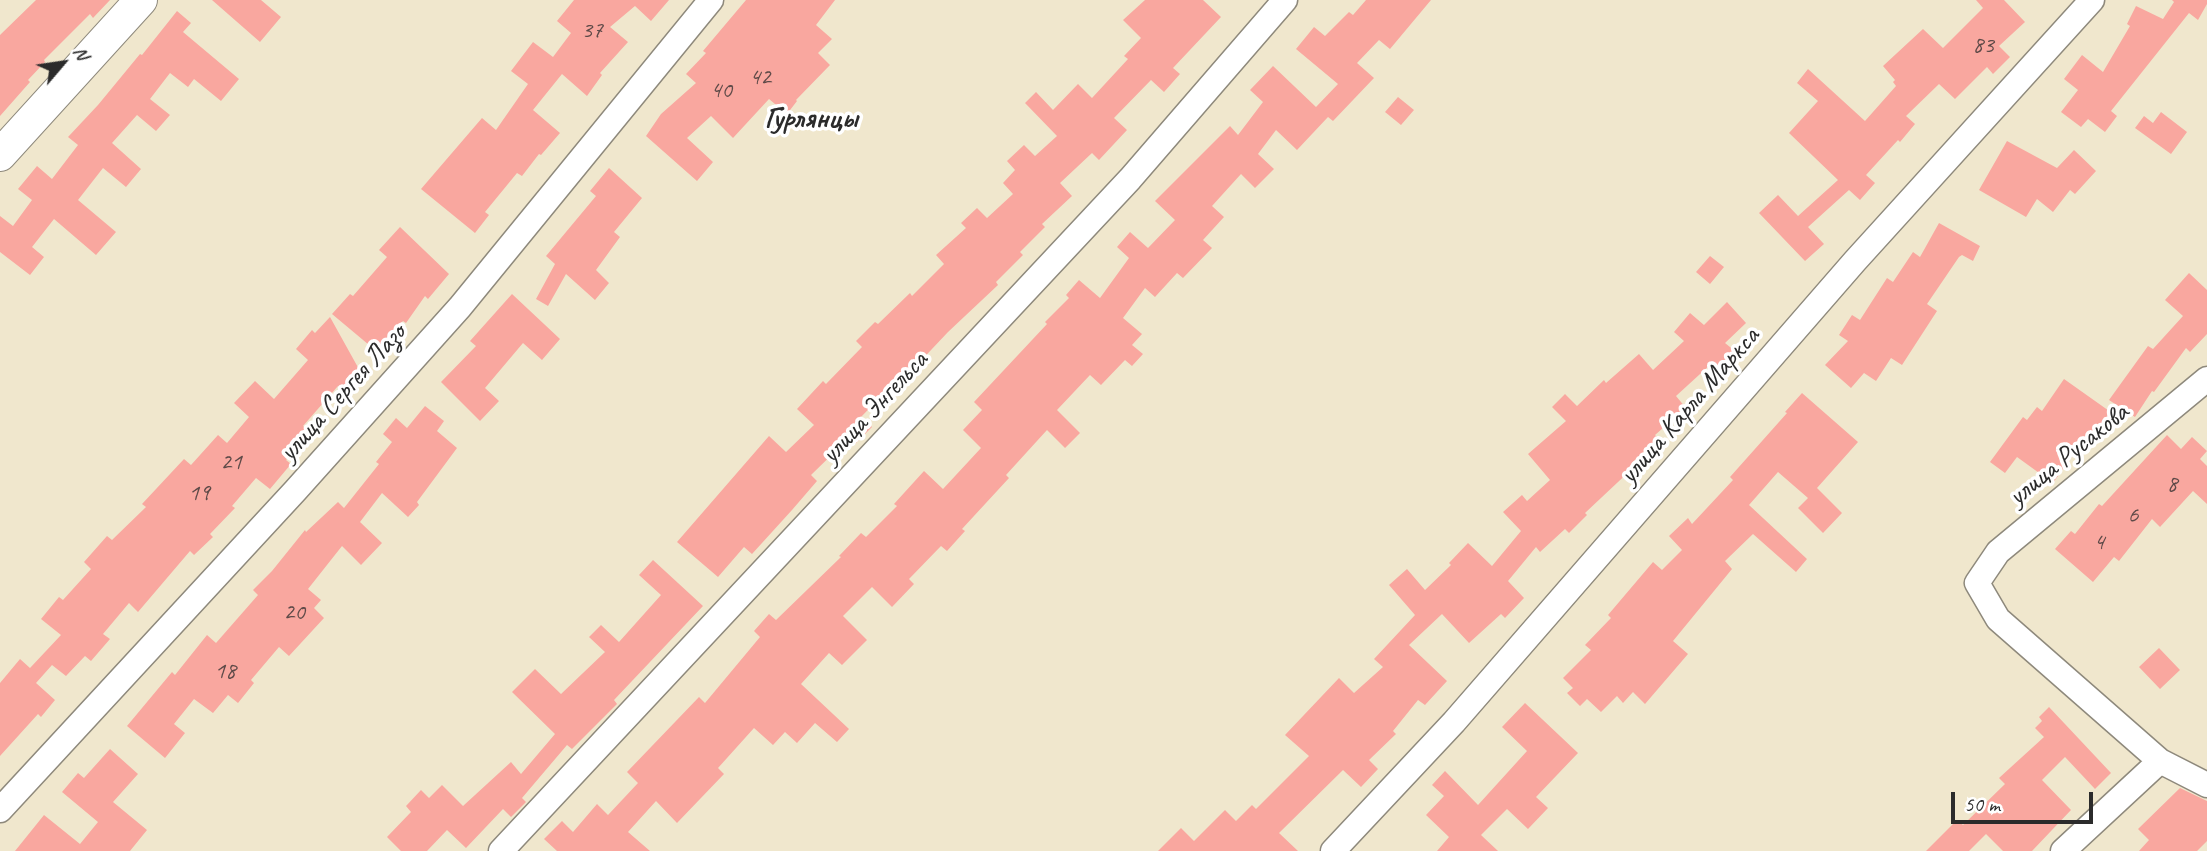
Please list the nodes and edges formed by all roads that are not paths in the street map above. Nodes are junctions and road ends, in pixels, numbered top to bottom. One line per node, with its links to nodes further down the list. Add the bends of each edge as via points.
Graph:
1 (141, 0): 5 (main road)
2 (711, 0): 9 (street, улица Сергея Лазо, via 460,307)
3 (1285, 0): 10 (street, улица Энгельса, via 1130,179)
4 (2092, 0): 11 (street, улица Карла Маркса, via 1855,261 1454,722)
5 (0, 155)
6 (2207, 379): 7 (street, улица Русакова, via 1998,552 1978,583 1998,619)
7 (2160, 761): 8 (street); 12 (street)
8 (2207, 785)
9 (0, 810)
10 (501, 851)
11 (1332, 851)
12 (2063, 851)

